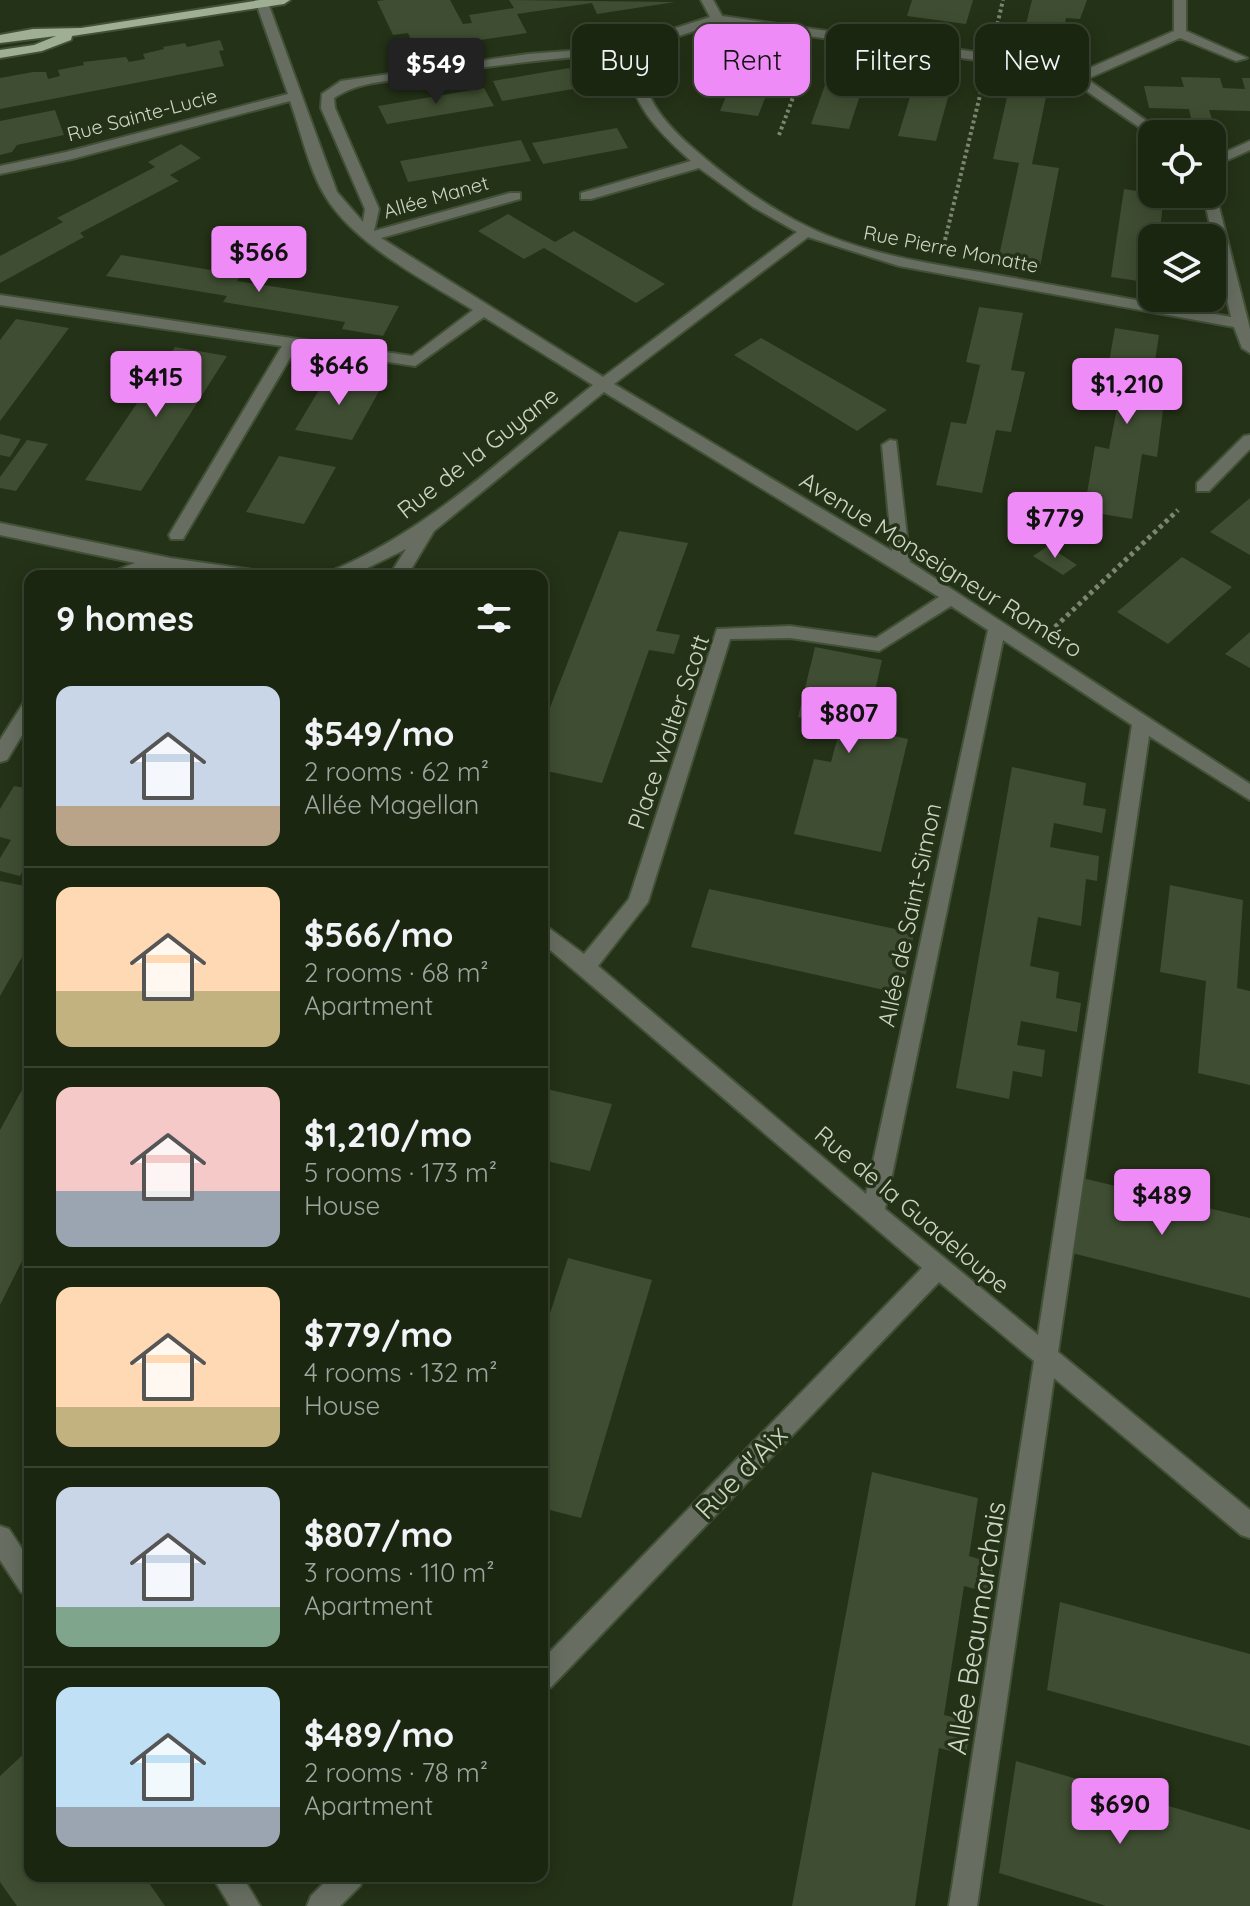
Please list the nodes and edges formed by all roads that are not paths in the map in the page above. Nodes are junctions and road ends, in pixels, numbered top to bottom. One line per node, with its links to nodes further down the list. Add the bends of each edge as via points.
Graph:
1 (284, 0): 4 (main road)
2 (707, 0): 5 (street)
3 (1180, 0): 8 (street)
4 (262, 2): 6 (main road); 16 (street, Avenue Monseigneur Roméro)
5 (717, 19): 7 (street); 12 (street)
6 (81, 32): 9 (main road); 11 (main road)
7 (678, 32)
8 (1180, 33): 13 (street); 14 (street)
9 (0, 39)
10 (572, 53): 27 (street, via 346,84 333,91 327,97 328,108 372,209)
11 (0, 54)
12 (975, 56)
13 (1241, 58)
14 (1089, 73)
15 (1089, 86): 18 (street)
16 (294, 96): 22 (street, Rue Sainte-Lucie); 27 (street, Avenue Monseigneur Roméro, via 330,193)
17 (644, 96): 21 (street, Rue Pierre Monatte, via 667,130)
18 (1138, 120)
19 (1250, 145): 20 (street)
20 (1226, 156)
21 (700, 163): 24 (street); 26 (street, Rue Pierre Monatte)
22 (0, 170)
23 (515, 196): 27 (street, Allée Manet)
24 (586, 196)
25 (1213, 208): 30 (street)
26 (807, 231): 30 (street, Rue Pierre Monatte, via 848,248 938,269); 33 (street)
27 (366, 235): 29 (street, Avenue Monseigneur Roméro)
28 (0, 300): 31 (street)
29 (482, 311): 31 (street, via 415,361); 33 (street, Avenue Monseigneur Roméro)
30 (1240, 323): 32 (street)
31 (292, 343): 39 (street)
32 (1250, 348)
33 (603, 384): 37 (street, Rue de la Guyane); 41 (street, Avenue Monseigneur Roméro)
34 (1250, 440): 36 (street)
35 (890, 445): 41 (street)
36 (1203, 487)
37 (428, 527): 44 (street, Rue de la Guyane); 45 (street)
38 (0, 529): 40 (street)
39 (177, 535)
40 (170, 564): 42 (street); 43 (street)
41 (902, 565): 46 (street, Avenue Monseigneur Roméro)
42 (131, 570)
43 (212, 570)
44 (348, 570)
45 (402, 570)
46 (950, 598): 47 (street, Avenue Monseigneur Roméro); 54 (street, Place Walter Scott, via 879,645 790,632 723,633 638,902)
47 (997, 628): 49 (street, Avenue Monseigneur Roméro); 55 (street, Allée de Saint-Simon)
48 (24, 717): 51 (street)
49 (1142, 722): 52 (street, Avenue Monseigneur Roméro); 57 (street, Allée Beaumarchais)
50 (24, 733): 51 (street)
51 (4, 749)
52 (1250, 793)
53 (548, 936): 54 (street, Rue de la Guadeloupe)
54 (586, 966): 55 (street, Rue de la Guadeloupe)
55 (873, 1213): 56 (street, Rue de la Guadeloupe)
56 (939, 1266): 57 (street, Rue de la Guadeloupe); 61 (street, Rue d'Aix)
57 (1048, 1359): 58 (street, Rue de la Guadeloupe); 66 (street, Allée Beaumarchais)
58 (1250, 1526)
59 (0, 1538): 60 (street)
60 (24, 1574)
61 (548, 1672)
62 (230, 1882): 64 (street)
63 (344, 1882): 65 (street)
64 (246, 1906)
65 (321, 1906)
66 (963, 1906)

